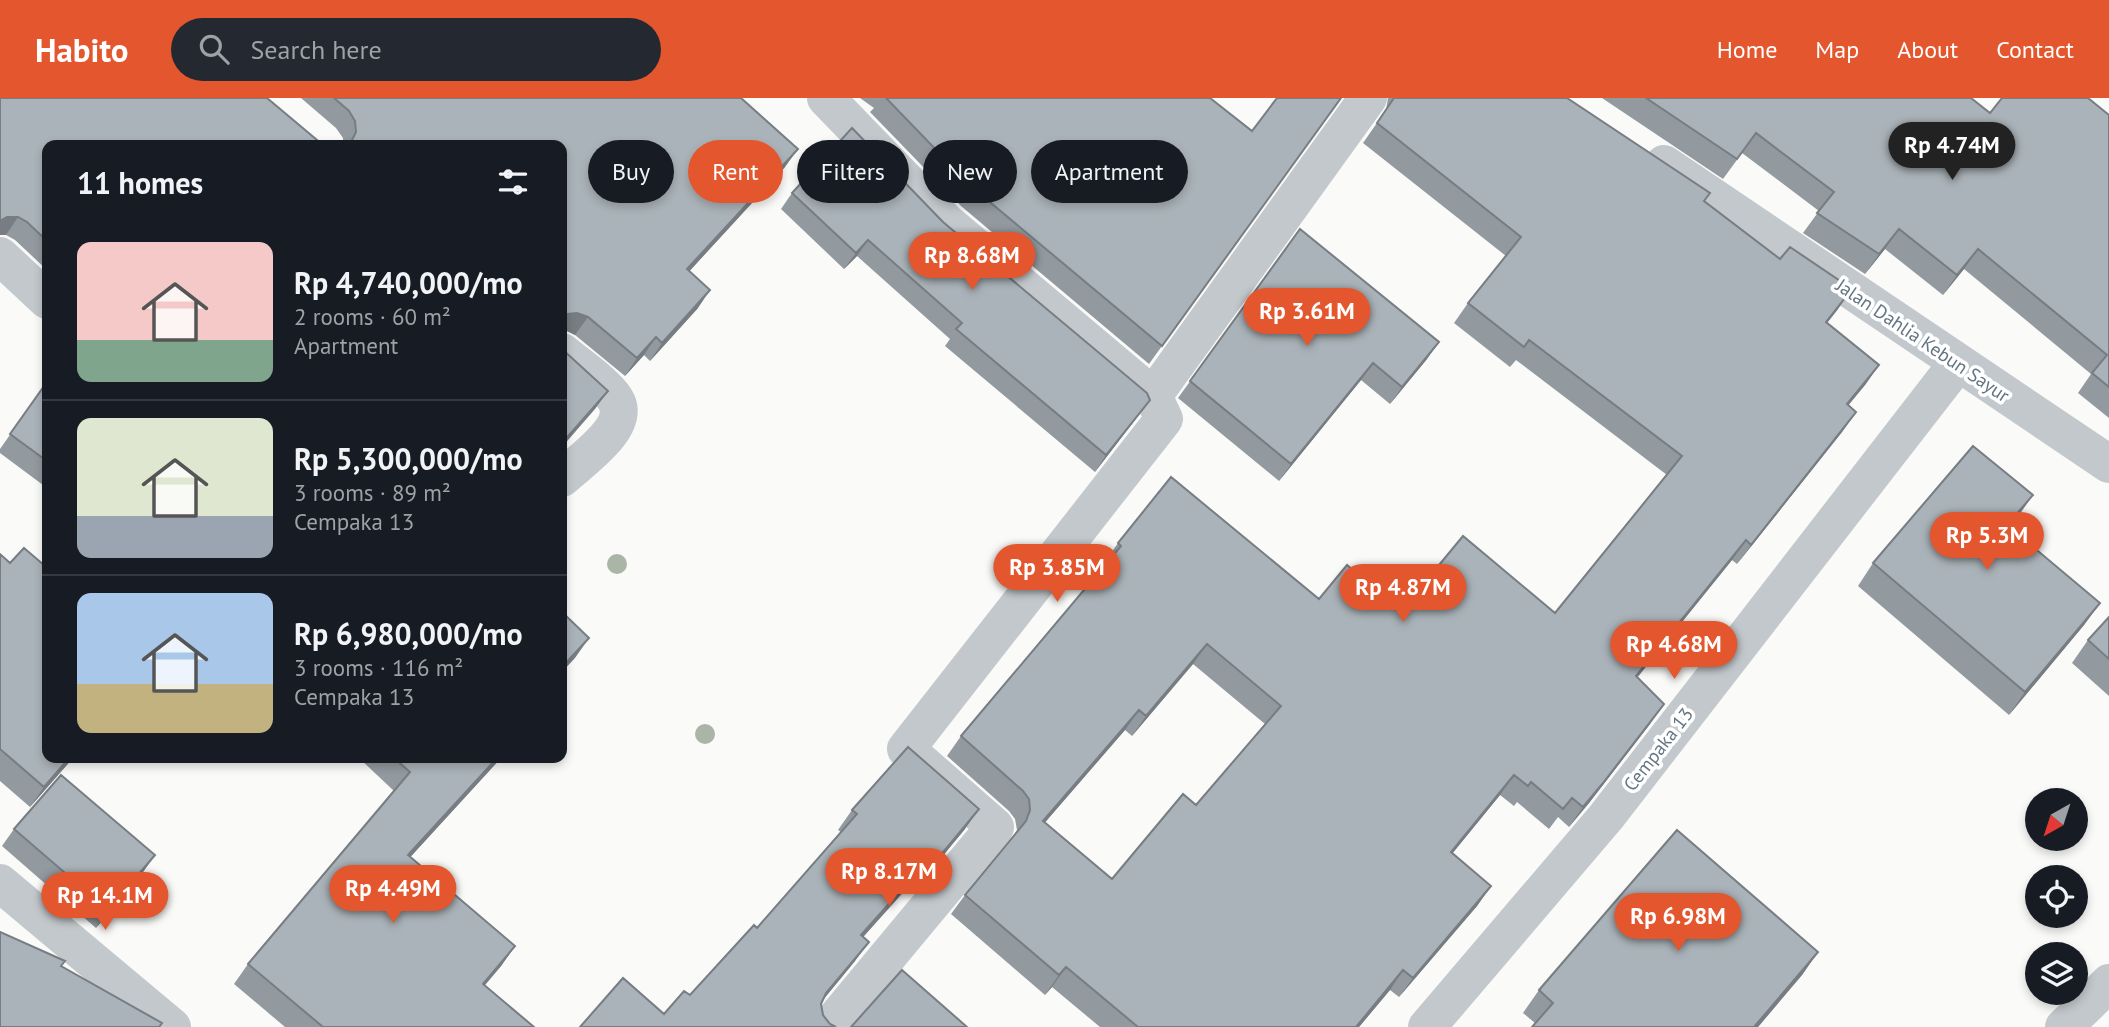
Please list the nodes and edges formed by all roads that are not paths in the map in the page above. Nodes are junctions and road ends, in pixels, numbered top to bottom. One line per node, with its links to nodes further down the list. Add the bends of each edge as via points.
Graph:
1 (826, 98): 8 (street, via 946,222)
2 (1368, 98): 8 (street)
3 (1630, 142): 7 (street, Jalan Dahlia Kebun Sayur)
4 (0, 256): 5 (street)
5 (42, 295)
6 (567, 356): 10 (street, via 615,398 620,410 616,428)
7 (1957, 364): 9 (street, Jalan Dahlia Kebun Sayur); 15 (street, Cempaka 13, via 1606,817)
8 (1153, 396): 14 (street, via 1164,419 906,749 995,827)
9 (2109, 464)
10 (567, 473)
11 (0, 883): 13 (street)
12 (2109, 983): 16 (street)
13 (172, 1027)
14 (829, 1027)
15 (1427, 1027)
16 (2064, 1027)

